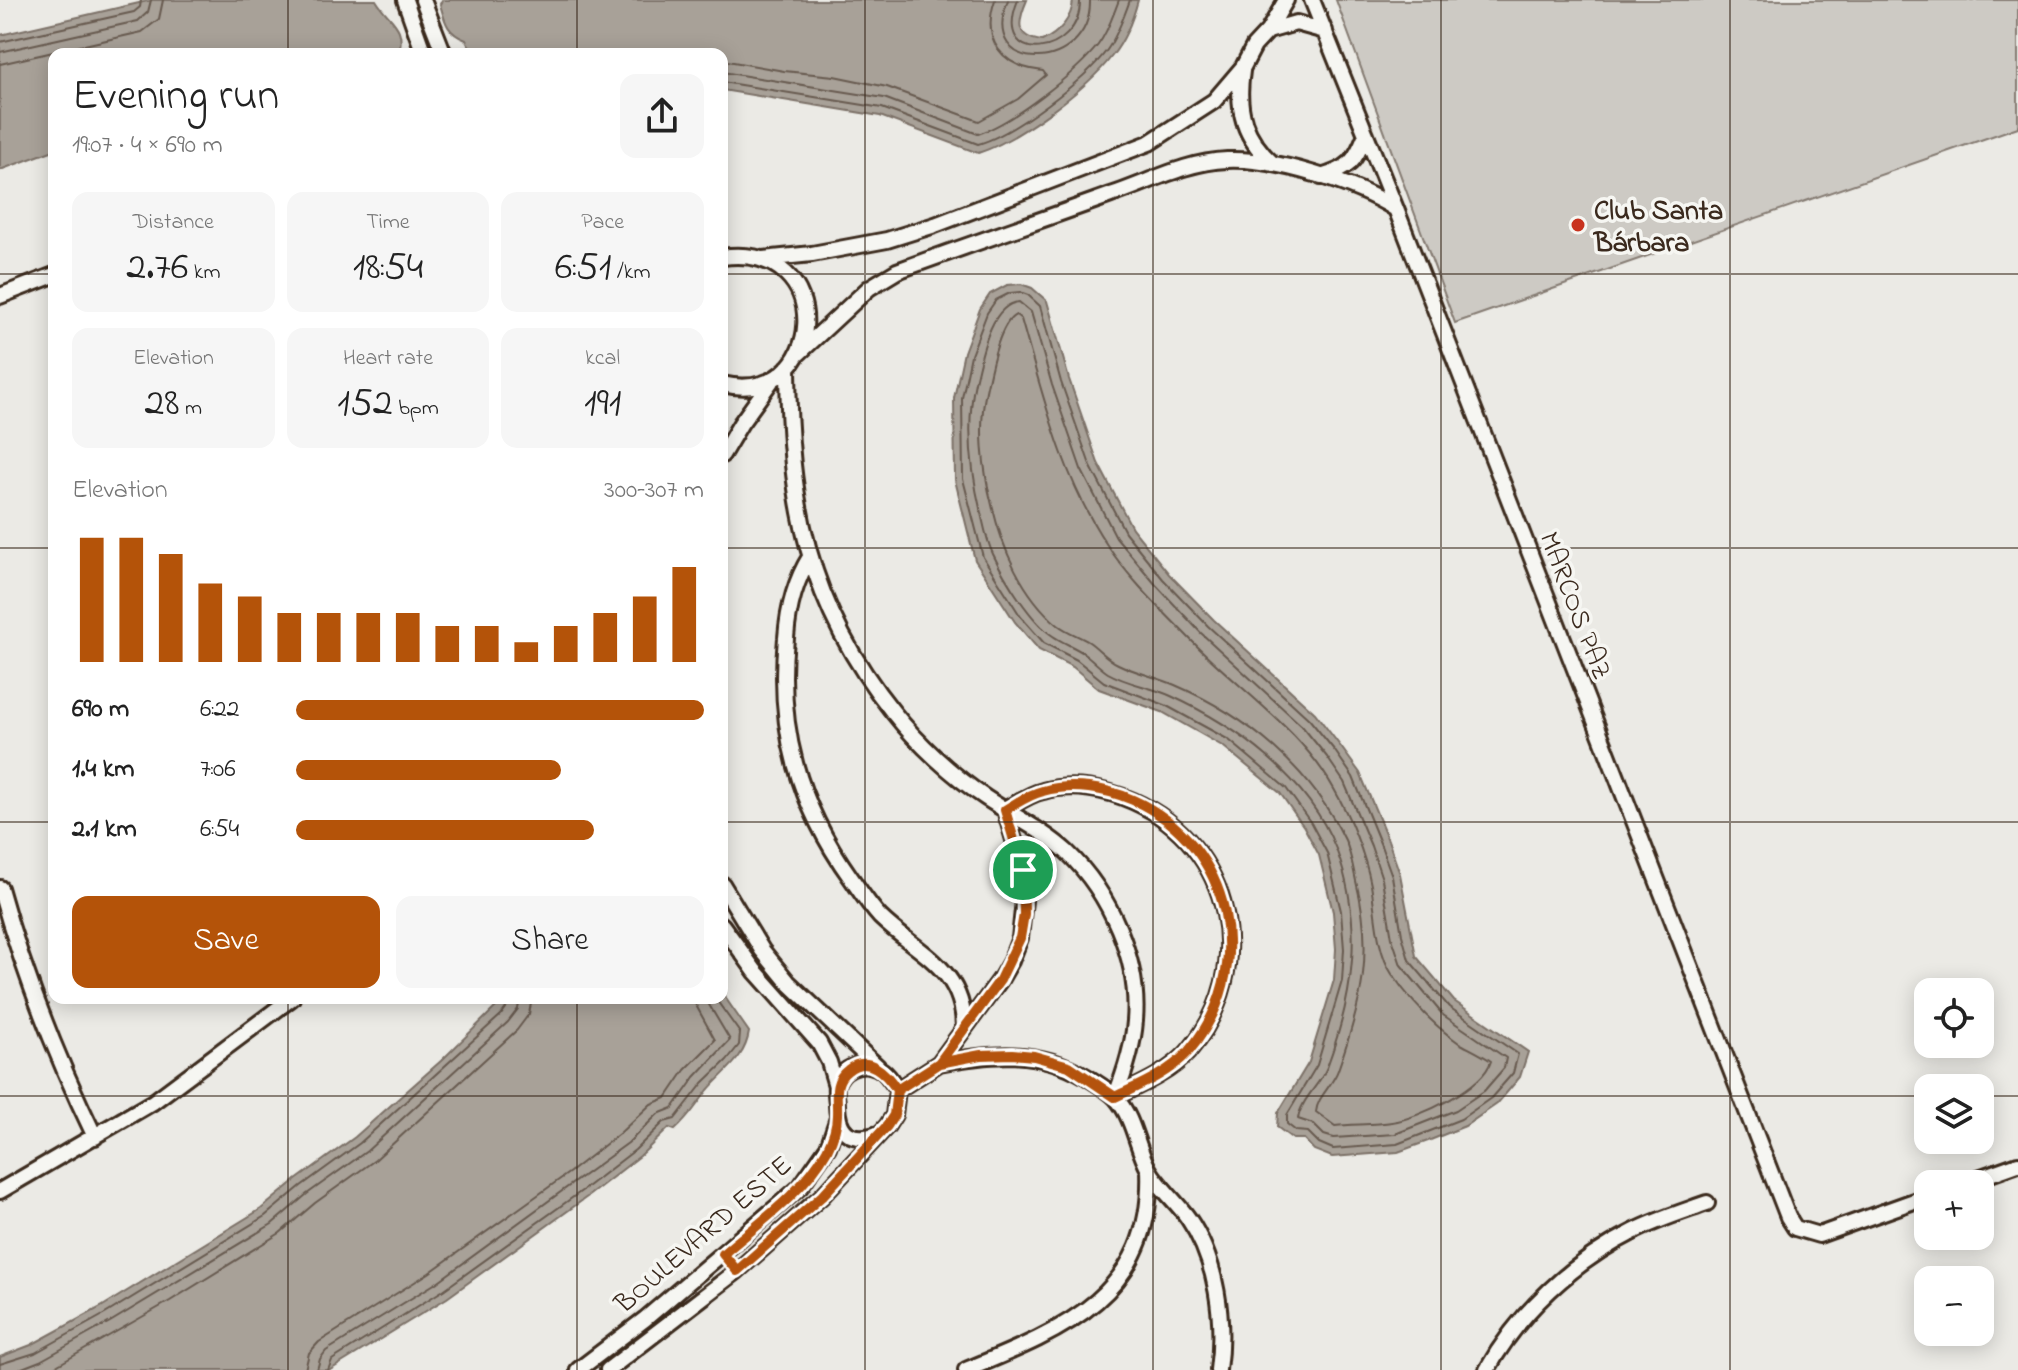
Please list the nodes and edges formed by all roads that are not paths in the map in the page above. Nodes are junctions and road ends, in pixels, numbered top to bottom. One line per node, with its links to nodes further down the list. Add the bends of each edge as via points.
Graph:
1 (405, 0): 7 (street)
2 (423, 0): 8 (street)
3 (1286, 0): 5 (street)
4 (1312, 0): 6 (street, MARCOS PAZ)
5 (1268, 31): 6 (street, via 1296,23); 9 (street)
6 (1325, 31): 10 (street, MARCOS PAZ)
7 (422, 48)
8 (442, 48)
9 (1243, 67): 11 (street, via 1242,115 1256,148); 15 (street, via 1214,101 1149,143 887,240)
10 (1366, 134): 12 (street, via 1353,163); 13 (street, MARCOS PAZ)
11 (1275, 165): 12 (street); 18 (street, via 1228,160 1162,174 897,271 869,288)
12 (1321, 177): 13 (street, via 1356,187)
13 (1396, 209): 42 (street, MARCOS PAZ, via 1788,1217 1795,1228 1819,1235)
14 (728, 256): 15 (street)
15 (763, 259): 18 (street, via 787,275 803,298 807,317)
16 (48, 277): 17 (street)
17 (0, 296)
18 (798, 354): 19 (street)
19 (788, 367): 20 (street); 23 (street, via 792,473)
20 (772, 380): 21 (street); 22 (street)
21 (728, 385)
22 (728, 445)
23 (810, 557): 24 (street, via 845,642 895,715 945,764); 29 (street, via 794,594 783,660 789,747 800,783 818,826 865,898 879,916 945,970 963,1007)
24 (1005, 810): 29 (street, via 1023,870 1020,938 1000,980); 34 (street, via 1066,851 1094,884 1116,924 1130,971 1135,1019); 34 (street, via 1047,790 1094,789 1122,795 1173,825 1207,865 1218,887 1228,955 1214,1012 1186,1054)
25 (0, 888): 37 (street, via 40,1015)
26 (728, 894): 31 (street, via 788,982)
27 (728, 933): 32 (street, via 819,1043)
28 (284, 1004): 37 (street, via 153,1102)
29 (964, 1028): 30 (street)
30 (939, 1063): 33 (street); 34 (street, via 981,1055 1034,1056 1069,1066)
31 (878, 1068): 32 (street, via 853,1067); 33 (street)
32 (836, 1086): 35 (street)
33 (897, 1090): 36 (street, via 894,1115)
34 (1115, 1097): 39 (street)
35 (838, 1118): 36 (street, via 844,1132 854,1137); 44 (street, BOULEVARD ESTE, via 828,1147 800,1187)
36 (878, 1134): 45 (street, BOULEVARD ESTE, via 822,1196)
37 (95, 1137): 41 (street)
38 (2018, 1164): 40 (street)
39 (1149, 1170): 48 (street, via 1146,1223 1128,1266 1111,1289 1068,1321); 49 (street, via 1190,1220 1213,1276 1221,1329)
40 (1994, 1173)
41 (0, 1191)
42 (1914, 1201)
43 (1707, 1203): 50 (street, via 1631,1233 1573,1271 1528,1313)
44 (723, 1254): 45 (street); 46 (street, BOULEVARD ESTE)
45 (737, 1271): 47 (street, BOULEVARD ESTE)
46 (581, 1369)
47 (608, 1370)
48 (966, 1370)
49 (1218, 1370)
50 (1487, 1370)

